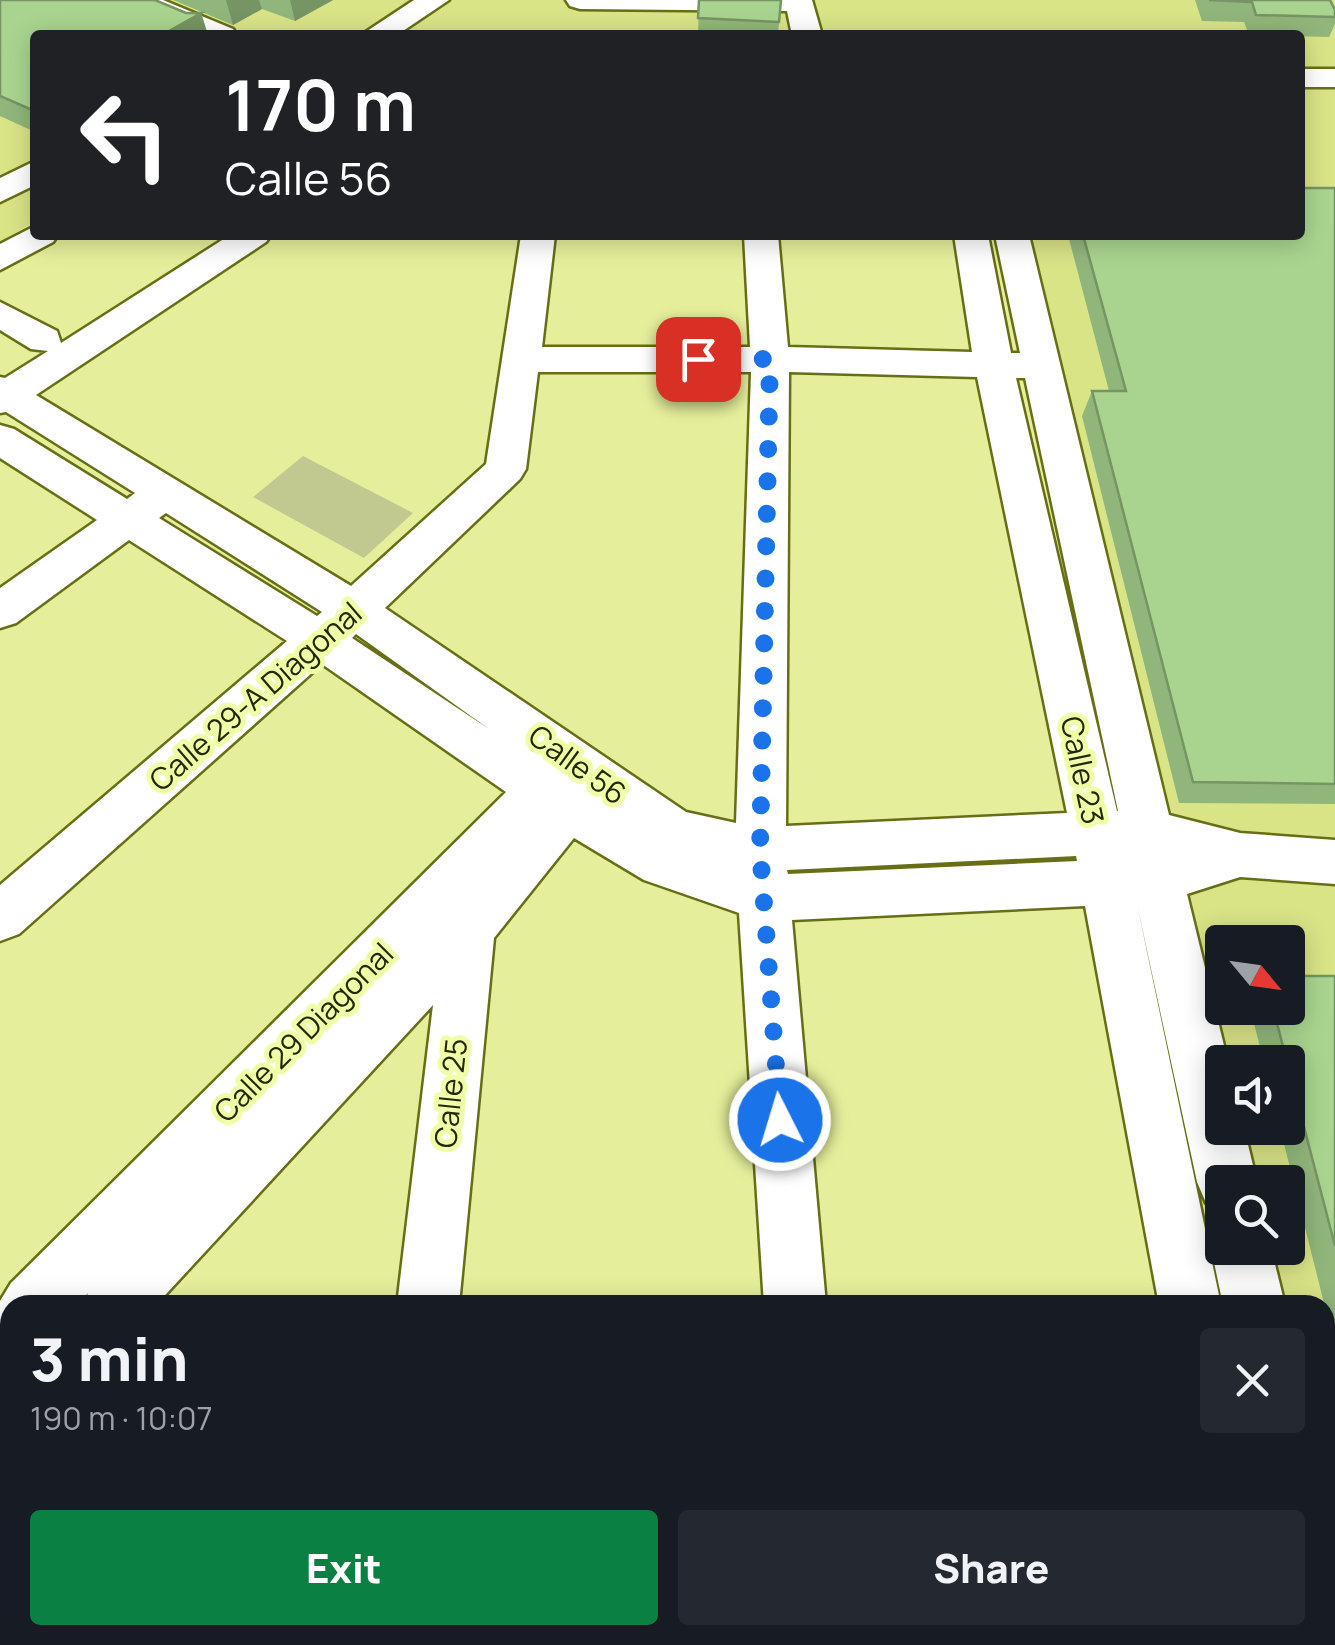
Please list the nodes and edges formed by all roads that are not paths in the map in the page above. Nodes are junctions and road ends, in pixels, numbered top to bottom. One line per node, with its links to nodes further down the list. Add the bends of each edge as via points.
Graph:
1 (138, 0): 4 (street)
2 (435, 0): 5 (street)
3 (580, 0): 6 (street, via 799,2)
4 (210, 30)
5 (384, 30)
6 (806, 30)
7 (1305, 78): 8 (street)
8 (1335, 78)
9 (30, 174): 10 (street)
10 (0, 192)
11 (32, 240): 18 (street)
12 (206, 240): 19 (street)
13 (244, 240): 19 (street)
14 (537, 240): 23 (street)
15 (761, 240): 22 (street)
16 (972, 240): 25 (street, Calle 23)
17 (1013, 240): 24 (street, Calle 23)
18 (0, 259)
19 (136, 297): 21 (street); 26 (street)
20 (0, 314): 21 (street)
21 (44, 340): 26 (street)
22 (770, 359): 23 (street); 25 (street); 37 (street)
23 (520, 360): 31 (street, Calle 29-A Diagonal, via 506,469)
24 (1043, 366): 25 (street); 33 (street, Calle 23)
25 (994, 367): 35 (street, Calle 23)
26 (2, 388): 28 (street, Calle 56)
27 (0, 439): 29 (street, Calle 56)
28 (165, 493): 29 (street); 31 (street, Calle 56)
29 (126, 519): 30 (street); 31 (street, Calle 56)
30 (0, 611)
31 (337, 625): 32 (street, Calle 56); 40 (street, Calle 29-A Diagonal)
32 (570, 784): 37 (street, Calle 56, via 625,846 662,864); 39 (street, Calle 29 Diagonal)
33 (1146, 831): 34 (street, Calle 56); 35 (street, Calle 56); 38 (street, Calle 23)
34 (1240, 855): 36 (street, Calle 56); 38 (street, Calle 56)
35 (1102, 858): 37 (street, Calle 56); 38 (street, Calle 56); 47 (street, Calle 23)
36 (1335, 862)
37 (761, 873): 46 (street)
38 (1158, 880): 41 (street, Calle 23)
39 (458, 907): 43 (street, Calle 29 Diagonal); 44 (street, Calle 29 Diagonal); 45 (street, Calle 25)
40 (0, 918)
41 (1222, 1165)
42 (1245, 1265): 48 (street)
43 (44, 1295)
44 (123, 1295)
45 (429, 1295)
46 (794, 1295)
47 (1188, 1295)
48 (1252, 1295)

